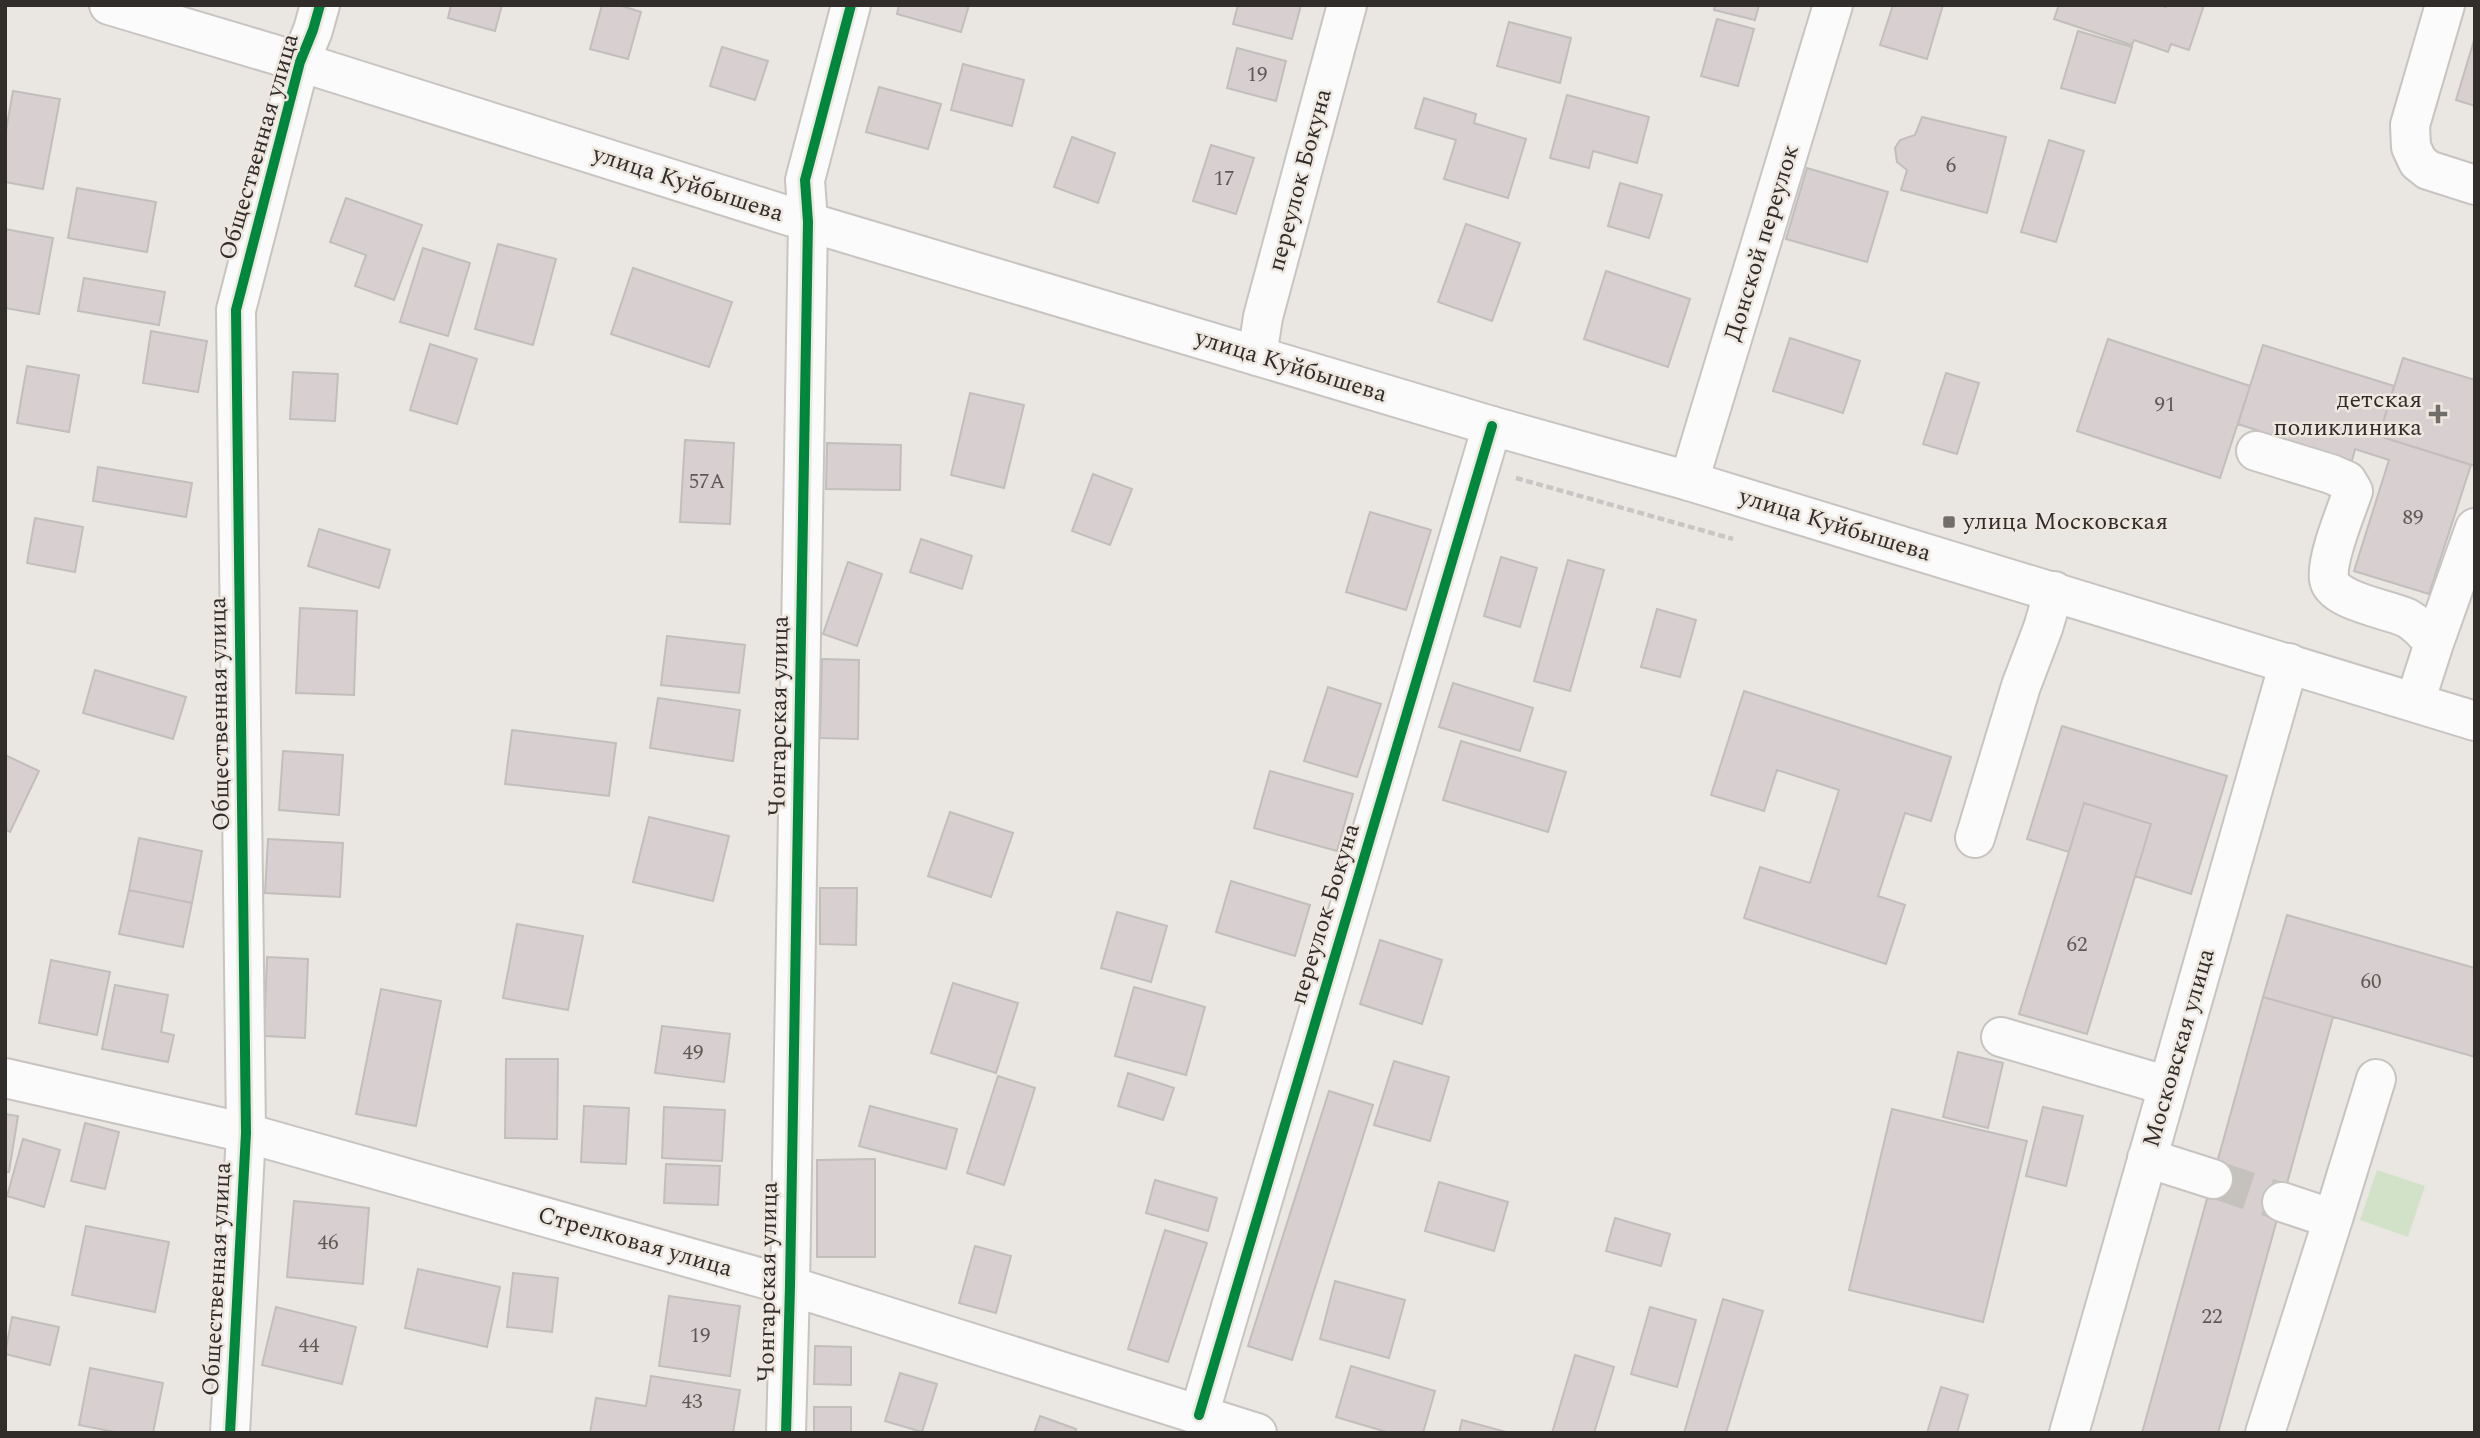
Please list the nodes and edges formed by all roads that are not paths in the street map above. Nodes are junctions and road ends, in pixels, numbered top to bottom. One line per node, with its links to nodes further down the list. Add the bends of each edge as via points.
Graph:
1 (109, 5): 7 (street, улица Куйбышева)
2 (320, 5): 7 (street, Общественная улица)
3 (851, 5): 9 (street, Чонгарская улица, via 805,180)
4 (1347, 5): 10 (street, переулок Бокуна, via 1263,317)
5 (1833, 5): 13 (street, Донской переулок)
6 (2445, 5): 8 (street, via 2410,125 2411,147 2428,170)
7 (300, 62): 9 (street, улица Куйбышева); 25 (street, Общественная улица, via 236,310)
8 (2475, 185)
9 (808, 222): 10 (street, улица Куйбышева); 30 (street, Чонгарская улица)
10 (1257, 356): 11 (street, улица Куйбышева)
11 (1492, 426): 13 (street, улица Куйбышева); 31 (street, переулок Бокуна)
12 (2256, 451): 16 (street, via 2347,481 2353,491 2329,564 2334,591 2408,619)
13 (1689, 481): 15 (street, улица Куйбышева)
14 (2475, 527): 16 (street)
15 (2054, 591): 17 (street, улица Куйбышева); 20 (street)
16 (2434, 643): 18 (street)
17 (2289, 663): 18 (street, улица Куйбышева); 24 (street, Московская улица)
18 (2415, 702): 19 (street, улица Куйбышева)
19 (2475, 721)
20 (1975, 838)
21 (2001, 1037): 24 (street)
22 (5, 1078): 25 (street, Стрелковая улица)
23 (2376, 1079): 29 (street)
24 (2168, 1086): 26 (street, Московская улица)
25 (246, 1133): 30 (street, Стрелковая улица); 32 (street, Общественная улица)
26 (2147, 1158): 27 (street); 35 (street, Московская улица)
27 (2213, 1179)
28 (2282, 1202): 29 (street)
29 (2333, 1219): 36 (street)
30 (790, 1286): 31 (street, Стрелковая улица); 33 (street, Чонгарская улица)
31 (1199, 1415): 34 (street, Стрелковая улица)
32 (230, 1433)
33 (786, 1433)
34 (1256, 1433)
35 (2069, 1433)
36 (2265, 1433)

